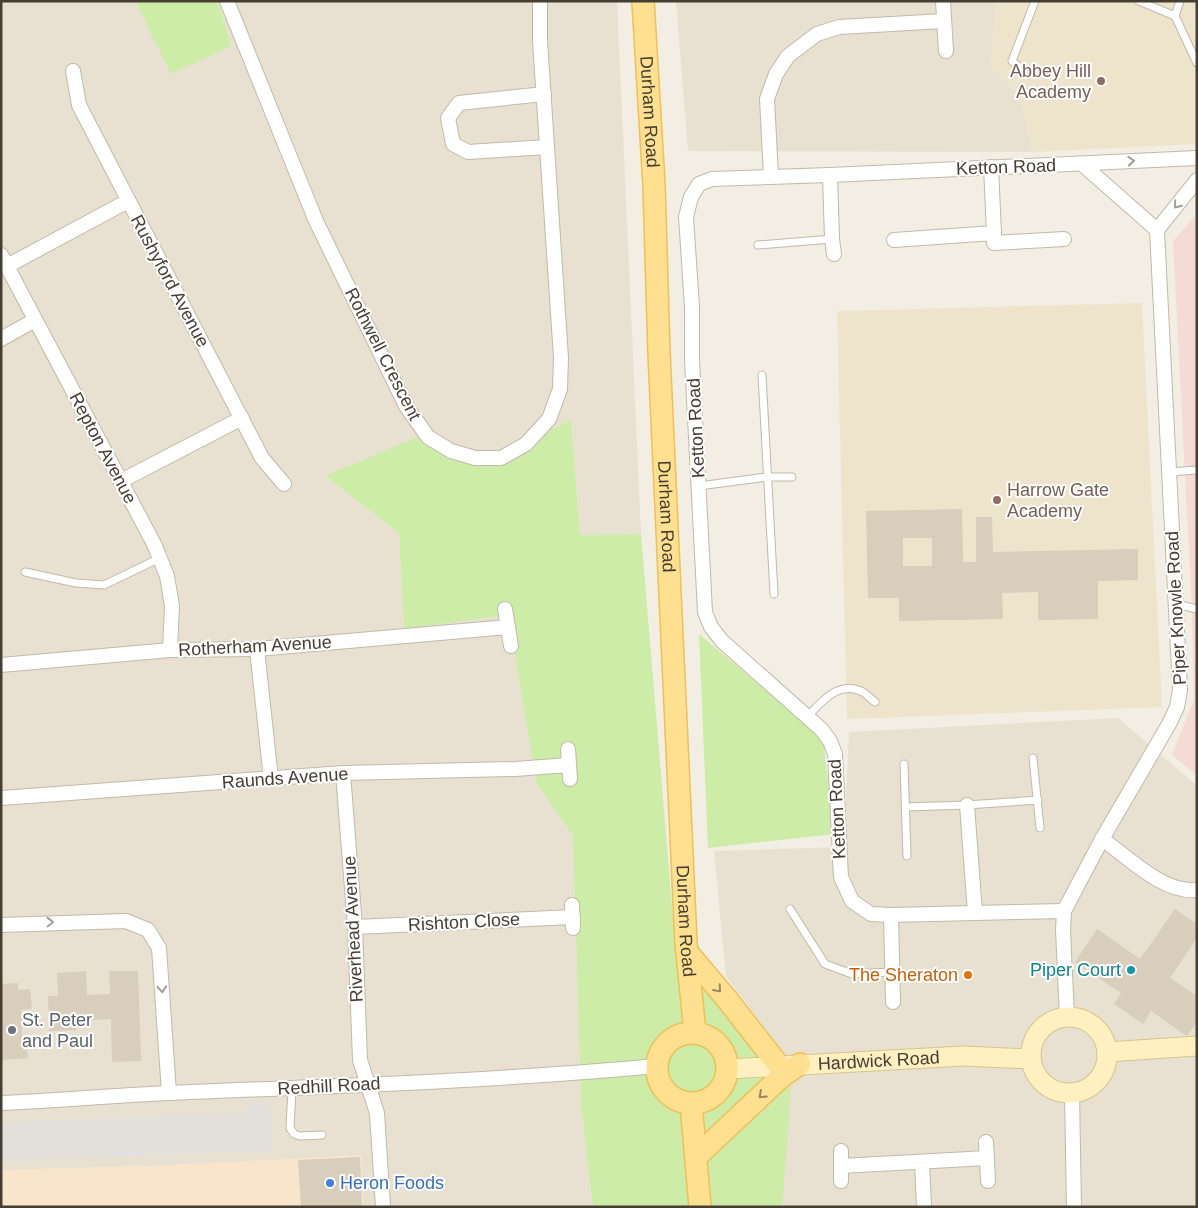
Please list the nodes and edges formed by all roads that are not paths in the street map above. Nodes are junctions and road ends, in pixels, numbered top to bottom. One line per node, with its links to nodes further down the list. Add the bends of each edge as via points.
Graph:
1 (227, 1): 15 (street, Rothwell Crescent, via 316,221 406,406 428,437 451,452 475,458 501,458 526,444 549,419 560,389 561,358)
2 (540, 1): 14 (street, Rothwell Crescent)
3 (643, 1): 75 (main road, Durham Road, via 654,184)
4 (943, 1): 9 (street)
5 (1035, 1): 13 (lane, via 1012,61)
6 (1138, 1): 8 (lane)
7 (1180, 1): 8 (lane)
8 (1175, 16): 11 (lane)
9 (944, 21): 10 (street); 20 (street, via 839,27 817,34 788,56 776,74 767,99)
10 (946, 51)
11 (1197, 63)
12 (73, 70): 22 (street, Rushyford Avenue, via 79,105)
13 (1023, 70)
14 (544, 94): 15 (street, Rothwell Crescent); 15 (street, via 459,103 448,118 453,144 468,152)
15 (547, 147)
16 (1197, 158): 17 (street, Ketton Road, one-way to 16)
17 (1082, 164): 18 (street, Ketton Road); 23 (street)
18 (991, 167): 19 (street, Ketton Road); 24 (street)
19 (830, 175): 20 (street, Ketton Road); 25 (street)
20 (771, 176): 41 (street, Ketton Road, via 712,179 699,184 691,197 686,216)
21 (1197, 180): 23 (street, one-way to 23)
22 (128, 201): 30 (street); 34 (street, Rushyford Avenue)
23 (1157, 230): 36 (street, Piper Knowle Road)
24 (994, 233): 26 (street, via 994,243); 27 (street)
25 (832, 239): 28 (lane); 29 (street)
26 (1064, 239)
27 (894, 240)
28 (758, 245)
29 (834, 254)
30 (4, 260): 31 (street, Repton Avenue)
31 (35, 320): 32 (street); 39 (street, Repton Avenue)
32 (1, 339)
33 (762, 375): 37 (lane)
34 (242, 418): 39 (street); 40 (street, Rushyford Avenue, via 262,458)
35 (1197, 470): 36 (lane)
36 (1169, 472): 45 (street, Piper Knowle Road)
37 (767, 477): 38 (lane); 41 (lane); 44 (lane)
38 (792, 477)
39 (121, 481): 42 (street, Repton Avenue)
40 (284, 484)
41 (699, 486): 54 (street, Ketton Road, via 705,612 711,627 722,641)
42 (160, 558): 43 (lane, via 104,584 76,583); 51 (street, Repton Avenue, via 172,606)
43 (25, 572)
44 (774, 594)
45 (1176, 604): 47 (lane); 65 (street, Piper Knowle Road, via 1180,690 1177,707)
46 (505, 608): 48 (street)
47 (1197, 609)
48 (508, 627): 49 (street); 50 (street, Rotherham Avenue)
49 (510, 646)
50 (257, 649): 51 (street, Rotherham Avenue); 59 (street)
51 (170, 650): 52 (street, Rotherham Avenue)
52 (1, 664)
53 (875, 702): 54 (lane, via 863,692 847,688 827,696)
54 (807, 717): 71 (street, Ketton Road, via 821,729 835,754 841,878 852,901 871,914)
55 (568, 749): 58 (street, Raunds Avenue, via 569,772 516,769)
56 (1033, 758): 61 (lane)
57 (904, 764): 63 (lane)
58 (343, 773): 59 (street, Raunds Avenue); 74 (street, Riverhead Avenue)
59 (270, 779): 60 (street, Raunds Avenue)
60 (1, 798)
61 (1038, 800): 62 (lane); 64 (lane)
62 (967, 805): 63 (lane); 70 (street)
63 (906, 806): 66 (lane)
64 (1040, 828)
65 (1102, 839): 67 (street, via 1166,884); 69 (street, Piper Knowle Road)
66 (907, 856)
67 (1197, 890)
68 (790, 909): 76 (lane, via 824,964 852,974)
69 (1064, 911): 70 (street, Ketton Road); 78 (street, Piper Knowle Road)
70 (975, 913): 71 (street, Ketton Road)
71 (891, 915): 76 (street)
72 (572, 917): 74 (street, Rishton Close)
73 (1, 925): 89 (street, one-way to 89, via 126,921 148,930 159,948)
74 (355, 927): 87 (street, Riverhead Avenue, via 360,1060)
75 (687, 952): 79 (main road, Durham Road); 85 (main road, one-way to 85)
76 (892, 972): 77 (street)
77 (893, 1002)
78 (1067, 1017): 81 (street, via 1084,1020 1094,1026 1102,1036); 82 (street, via 1045,1025 1032,1044)
79 (696, 1033): 84 (main road, via 672,1039 659,1055); 86 (main road, via 704,1034 721,1048)
80 (1197, 1046): 81 (street)
81 (1107, 1052): 90 (street, via 1100,1077 1089,1087)
82 (1031, 1058): 83 (street, Hardwick Road, via 963,1056); 90 (street, via 1035,1073 1043,1083)
83 (800, 1064): 85 (street, Hardwick Road); 96 (main road, one-way to 96, via 782,1076)
84 (657, 1066): 87 (street, Redhill Road, via 561,1075); 92 (main road, via 661,1083 669,1094)
85 (779, 1066): 86 (street, Hardwick Road)
86 (728, 1069): 92 (main road, via 720,1090 710,1098)
87 (368, 1083): 88 (street, Redhill Road); 102 (street, Riverhead Avenue, via 378,1114)
88 (292, 1089): 89 (street, Redhill Road); 93 (lane, via 290,1128 300,1136)
89 (169, 1093): 91 (street, Redhill Road)
90 (1072, 1093): 105 (street)
91 (1, 1103)
92 (691, 1103): 96 (main road)
93 (322, 1136)
94 (986, 1142): 97 (street)
95 (841, 1151): 99 (street)
96 (696, 1157): 103 (main road)
97 (987, 1158): 98 (street); 101 (street)
98 (922, 1162): 99 (street); 104 (street)
99 (841, 1166): 100 (street)
100 (841, 1181)
101 (988, 1181)
102 (383, 1207)
103 (700, 1207)
104 (924, 1207)
105 (1074, 1207)

